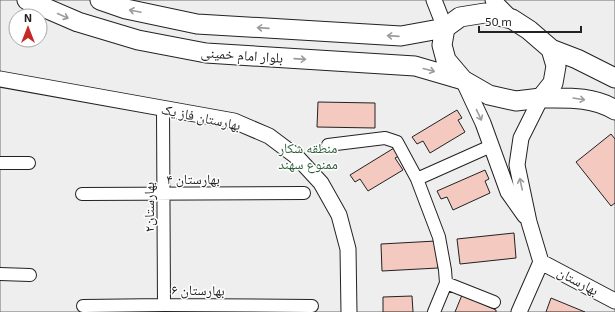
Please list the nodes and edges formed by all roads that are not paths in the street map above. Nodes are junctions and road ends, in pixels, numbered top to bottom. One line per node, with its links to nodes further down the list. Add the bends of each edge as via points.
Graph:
1 (27, 0): 10 (main road, بلوار امام خمینی, one-way to 10, via 78,22 138,40 206,53 415,66)
2 (100, 0): 6 (main road, بلوار امام خمینی, one-way to 2, via 401,36 197,24 126,9)
3 (434, 0): 6 (street)
4 (493, 0): 5 (street)
5 (512, 19): 6 (main road, via 484,13 460,17); 7 (main road)
6 (445, 28): 10 (main road, via 442,45 446,60)
7 (551, 49): 8 (main road, via 577,58); 11 (main road, via 556,66 554,77)
8 (615, 78)
9 (0, 79): 12 (street, بهارستان فاز یک)
10 (463, 80): 11 (main road, via 489,95 516,101); 15 (street, one-way to 15)
11 (541, 98): 13 (main road, one-way to 13, via 577,98 606,105); 22 (street, one-way to 11, via 517,165 521,138)
12 (163, 109): 21 (street, بهارستان۲); 32 (street, بهارستان فاز یک, via 234,121 269,136 297,157 321,183 339,215 348,249)
13 (615, 110)
14 (328, 145): 18 (street, via 385,138 397,142)
15 (491, 146): 18 (street); 22 (street, via 508,192)
16 (0, 163): 17 (street)
17 (29, 163)
18 (417, 179): 26 (street, via 439,237)
19 (304, 193): 21 (street, بهارستان ۴)
20 (82, 194): 21 (street, بهارستان ۴)
21 (164, 194): 29 (street, بهارستان۲)
22 (529, 222): 23 (street)
23 (540, 262): 27 (street, بهارستان); 34 (street)
24 (0, 274): 25 (street)
25 (30, 275)
26 (446, 283): 28 (street); 33 (street)
27 (615, 301)
28 (494, 302)
29 (164, 305): 30 (street, بهارستان ۶); 31 (street, بهارستان ۶)
30 (83, 306)
31 (312, 306)
32 (349, 312)
33 (434, 312)
34 (519, 312)

